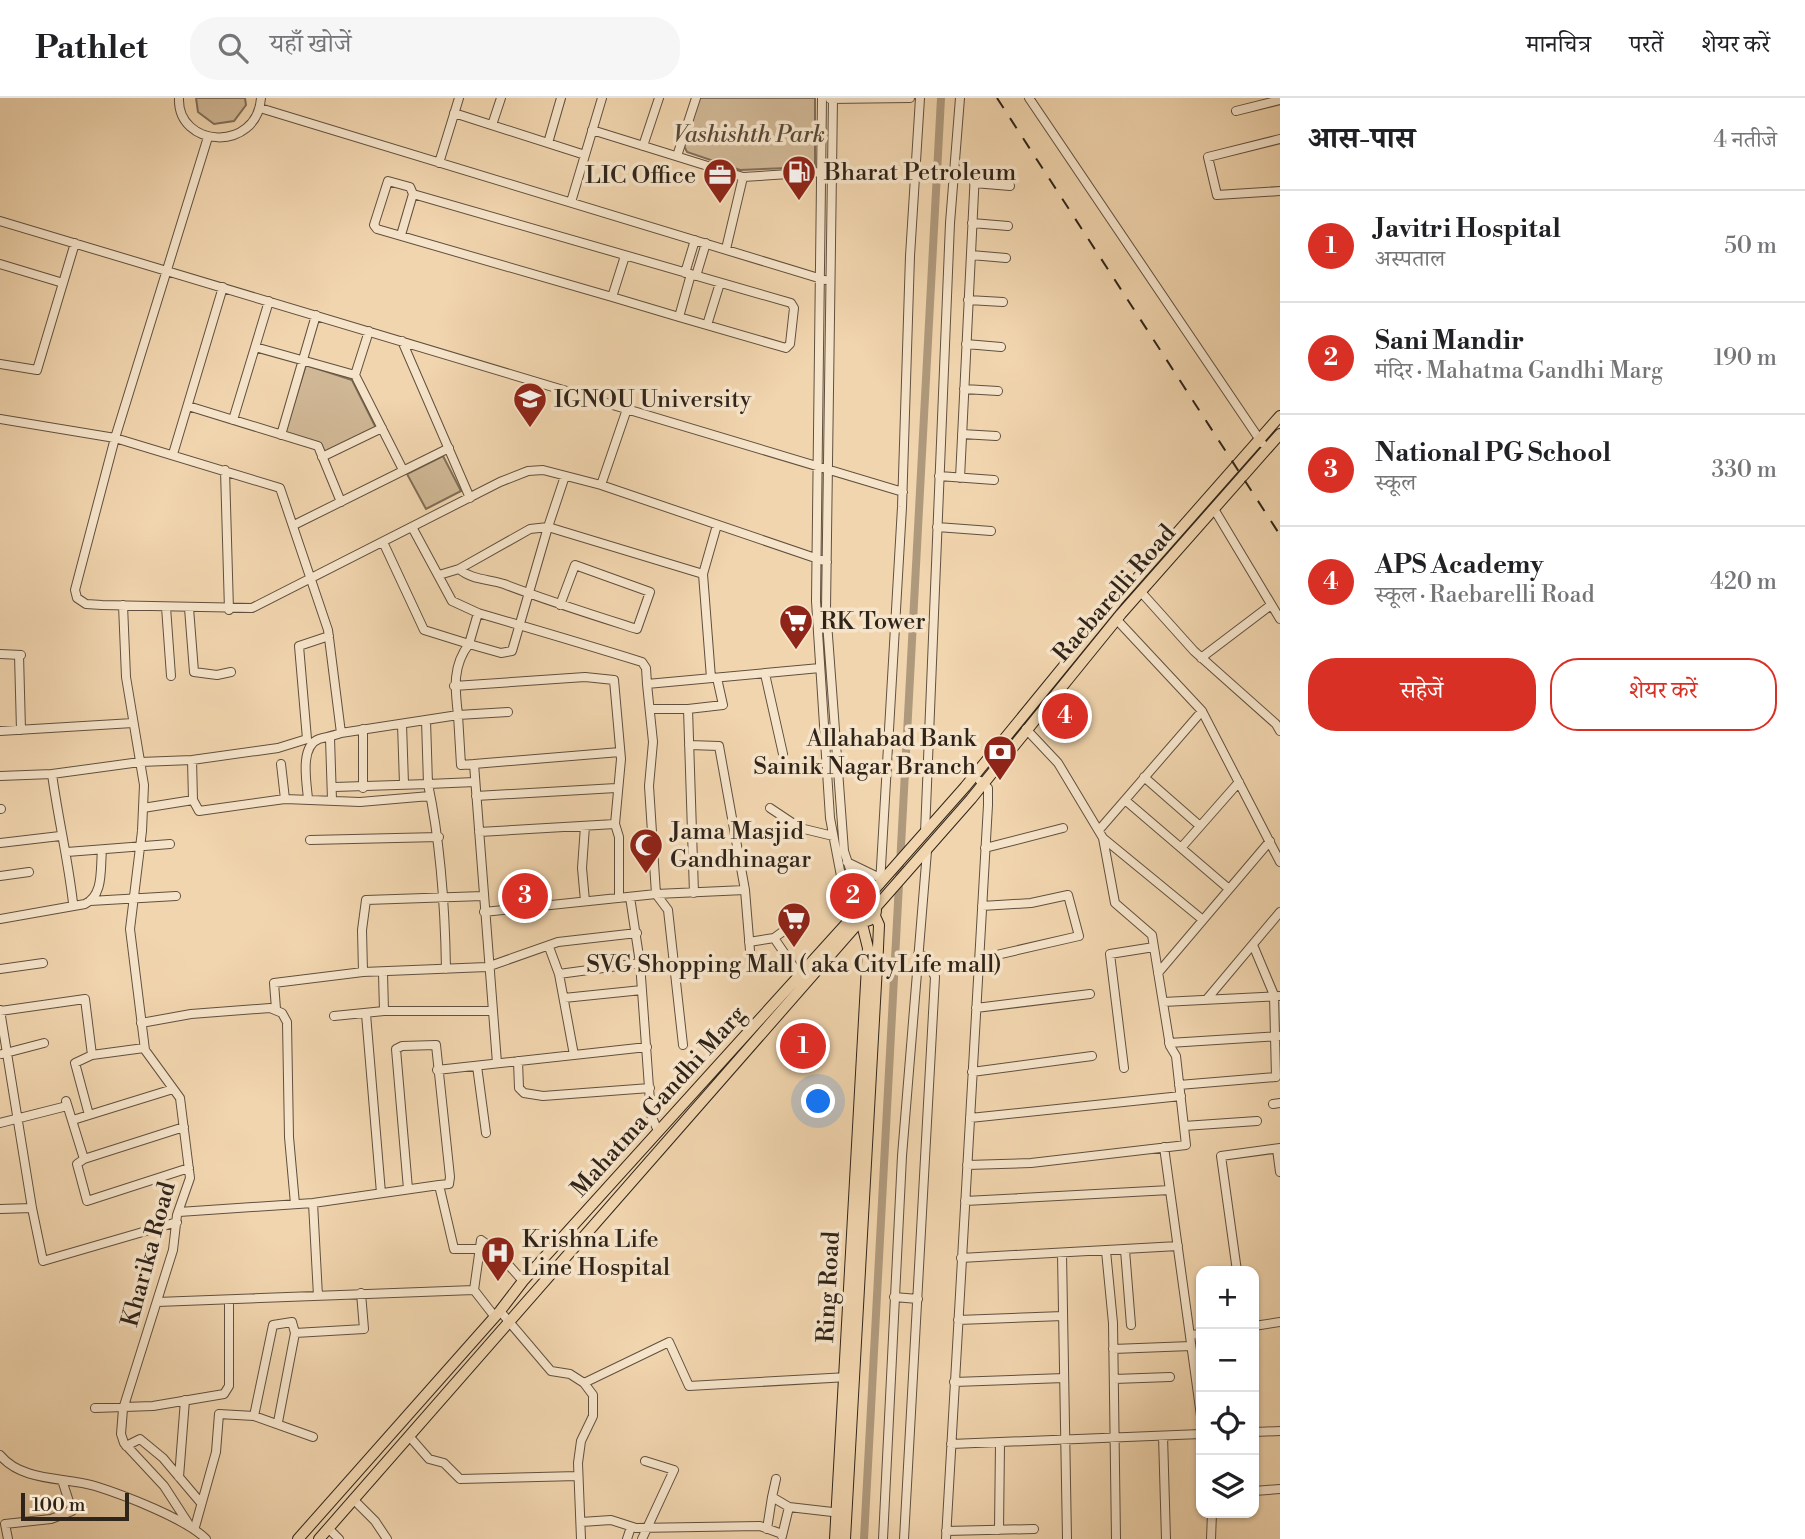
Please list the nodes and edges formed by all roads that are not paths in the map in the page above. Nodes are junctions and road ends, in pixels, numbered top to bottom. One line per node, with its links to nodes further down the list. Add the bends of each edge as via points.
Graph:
1 (179, 98): 20 (street, via 184,118)
2 (459, 98): 17 (street)
3 (501, 98): 18 (street)
4 (561, 98): 22 (street)
5 (602, 98): 19 (street)
6 (659, 98): 23 (street)
7 (696, 98): 25 (street)
8 (822, 98): 27 (street)
9 (910, 98): 13 (street)
10 (920, 98): 96 (street)
11 (960, 98): 92 (street)
12 (1029, 98): 82 (street)
13 (832, 99): 50 (street)
14 (1280, 100): 16 (street)
15 (260, 103): 20 (street, via 254,121 241,133); 26 (street)
16 (1236, 111)
17 (454, 113): 18 (street); 26 (street)
18 (492, 125): 22 (street)
19 (593, 130): 23 (street); 24 (street)
20 (208, 137): 47 (street)
21 (1280, 139): 32 (street, via 1208,157 1217,195)
22 (548, 143): 24 (street)
23 (643, 146): 25 (street)
24 (585, 155): 34 (street)
25 (677, 156): 29 (street)
26 (439, 163): 34 (street)
27 (821, 172): 29 (street); 49 (street)
28 (975, 172): 30 (street)
29 (743, 177): 42 (street)
30 (974, 183): 31 (street); 36 (street)
31 (1010, 186)
32 (1280, 191)
33 (413, 194): 38 (street); 38 (street, via 410,187 386,182 374,223 377,229); 43 (street)
34 (571, 202): 39 (street)
35 (0, 221): 40 (street)
36 (972, 223): 37 (street); 44 (street)
37 (1008, 226)
38 (401, 235): 54 (street)
39 (695, 240): 41 (street); 48 (street)
40 (75, 243): 47 (street); 51 (street)
41 (706, 243): 42 (street); 48 (street)
42 (726, 249): 49 (street)
43 (625, 256): 48 (street); 54 (street)
44 (971, 256): 45 (street); 55 (street)
45 (1006, 258)
46 (0, 264): 51 (street)
47 (169, 272): 53 (street); 81 (street)
48 (691, 274): 52 (street); 59 (street)
49 (820, 278): 50 (street); 87 (street)
50 (831, 281): 90 (street)
51 (63, 283): 67 (street, via 37,370)
52 (720, 283): 60 (street); 60 (street, via 793,304 790,344 786,348)
53 (223, 287): 56 (street); 71 (street)
54 (612, 297): 59 (street)
55 (968, 300): 57 (street); 63 (street)
56 (269, 301): 58 (street); 64 (street)
57 (1003, 302)
58 (316, 316): 61 (street); 66 (street)
59 (679, 317): 60 (street)
60 (707, 325)
61 (369, 331): 62 (street); 68 (street)
62 (402, 341): 72 (street); 83 (street)
63 (966, 344): 65 (street); 69 (street)
64 (255, 347): 66 (street); 75 (street)
65 (1001, 347)
66 (303, 360): 68 (street); 78 (street)
67 (0, 364)
68 (355, 375): 76 (street)
69 (964, 390): 70 (street); 79 (street)
70 (999, 391)
71 (188, 406): 75 (street); 85 (street)
72 (627, 410): 87 (street); 95 (street)
73 (1280, 416): 82 (main road)
74 (0, 419): 81 (street)
75 (233, 420): 78 (street)
76 (382, 428): 86 (street); 89 (street)
77 (1280, 434): 84 (main road, Raebarelli Road)
78 (281, 435): 86 (street, via 318,446)
79 (962, 435): 80 (street); 93 (street)
80 (996, 436)
81 (115, 438): 85 (street); 117 (street, via 75,590 86,604)
82 (1259, 440): 84 (street); 160 (main road, via 1112,607)
83 (449, 447): 89 (street); 97 (street)
84 (1267, 449): 99 (main road, Raebarelli Road)
85 (173, 454): 88 (street)
86 (322, 457): 98 (street)
87 (818, 468): 90 (street); 107 (street)
88 (225, 470): 100 (street, via 280,488); 120 (street)
89 (403, 470): 98 (street)
90 (828, 471): 96 (street); 108 (street)
91 (565, 475): 95 (street); 97 (street, via 528,471); 103 (street)
92 (939, 476): 93 (street); 104 (street)
93 (960, 478): 94 (street)
94 (993, 480)
95 (601, 485): 101 (street)
96 (902, 492): 203 (street)
97 (470, 498): 102 (street)
98 (341, 502): 100 (street)
99 (1214, 509): 113 (main road, Raebarelli Road); 116 (street)
100 (294, 525): 112 (street)
101 (717, 525): 107 (street); 110 (street)
102 (412, 527): 106 (street); 111 (street)
103 (548, 527): 109 (street, via 530,529); 110 (street); 114 (street)
104 (937, 527): 105 (street); 184 (street)
105 (991, 531)
106 (383, 542): 112 (street); 126 (street, via 424,630)
107 (816, 558): 108 (street); 129 (street)
108 (827, 562): 199 (street, via 839,810)
109 (459, 569): 111 (street); 114 (street)
110 (703, 574): 133 (street)
111 (439, 575): 121 (street, via 452,601)
112 (310, 580): 120 (street, via 251,608); 125 (street)
113 (1141, 592): 123 (main road, Raebarelli Road); 128 (street)
114 (528, 595): 115 (street); 124 (street)
115 (560, 605): 115 (street, via 637,629 650,592 575,565)
116 (1271, 605): 122 (street); 128 (street)
117 (122, 606): 118 (street); 142 (street, Kharika Road)
118 (166, 607): 119 (street); 132 (street)
119 (189, 608): 120 (street); 130 (street, via 194,672)
120 (229, 610)
121 (478, 613): 124 (street); 126 (street)
122 (1280, 619)
123 (1117, 620): 138 (street); 145 (main road, Raebarelli Road)
124 (519, 625): 126 (street, via 509,653); 134 (street, via 642,662)
125 (329, 636): 149 (street); 154 (street, via 299,646 307,739 278,748)
126 (469, 644): 135 (street, via 459,657)
127 (0, 654): 146 (street, via 21,655)
128 (1202, 658): 147 (street)
129 (820, 668): 131 (street); 187 (street)
130 (231, 672)
131 (765, 674): 133 (street); 153 (street)
132 (171, 676)
133 (714, 678): 134 (street); 137 (street, via 723,705)
134 (647, 684): 136 (street)
135 (454, 685): 140 (street); 152 (street, via 585,677 614,680)
136 (650, 709): 137 (street); 207 (street)
137 (688, 709): 151 (street)
138 (1202, 711): 161 (street); 163 (street)
139 (508, 712): 140 (street)
140 (458, 715): 141 (street); 157 (street, via 461,765)
141 (426, 720): 143 (street); 166 (street)
142 (133, 723): 146 (street); 155 (street, Kharika Road)
143 (402, 724): 144 (street); 165 (street)
144 (363, 729): 149 (street); 168 (street)
145 (1026, 729): 164 (main road, Raebarelli Road); 185 (street, via 1058,763)
146 (21, 730): 148 (street)
147 (1280, 731)
148 (0, 732)
149 (341, 733): 150 (street)
150 (330, 738): 167 (street); 173 (street, via 310,746)
151 (689, 745): 205 (street, via 719,746); 206 (street)
152 (620, 752): 157 (street); 169 (street)
153 (783, 754)
154 (192, 760): 155 (street); 174 (street)
155 (140, 762): 158 (street); 177 (street, Kharika Road)
156 (281, 764): 172 (street)
157 (474, 764): 162 (street)
158 (52, 774): 159 (street); 186 (street)
159 (0, 776)
160 (973, 776): 164 (street); 184 (main road)
161 (1144, 777): 176 (street); 181 (street)
162 (475, 782): 166 (street); 171 (street)
163 (1240, 782): 181 (street); 190 (street)
164 (983, 783): 194 (street, via 988,788); 197 (main road, Raebarelli Road)
165 (404, 784): 166 (street); 168 (street)
166 (428, 784): 170 (street)
167 (334, 787): 168 (street); 175 (street)
168 (363, 788)
169 (616, 788): 171 (street); 179 (street)
170 (430, 796): 175 (street); 188 (street)
171 (476, 796): 183 (street)
172 (285, 799): 173 (street); 174 (street, via 199,811)
173 (308, 799): 175 (street)
174 (194, 800): 177 (street)
175 (332, 800)
176 (1125, 800): 185 (street); 195 (street)
177 (143, 808): 193 (street, Kharika Road)
178 (769, 808): 187 (street, via 800,828)
179 (615, 824): 180 (street); 212 (street)
180 (585, 826): 183 (street); 216 (street)
181 (1200, 827): 195 (street)
182 (1063, 828): 194 (street)
183 (479, 832): 209 (street)
184 (925, 833): 203 (main road)
185 (1101, 834): 224 (street); 231 (street, via 1115,903 1152,935)
186 (61, 836): 191 (street); 198 (street)
187 (833, 836): 222 (street, via 845,897)
188 (439, 837): 189 (street); 210 (street)
189 (310, 840)
190 (1270, 841): 200 (street); 204 (street)
191 (0, 843)
192 (170, 844): 193 (street)
193 (140, 847): 196 (street); 214 (street, Kharika Road)
194 (985, 848): 218 (street)
195 (1181, 848): 204 (street)
196 (102, 850): 198 (street); 215 (street, via 99,890)
197 (927, 851): 219 (main road, Raebarelli Road); 232 (street)
198 (67, 852): 217 (street)
199 (847, 862): 203 (street); 213 (street)
200 (1280, 862)
201 (30, 872): 202 (street)
202 (0, 876)
203 (879, 881): 213 (main road)
204 (1229, 889): 224 (street)
205 (745, 890): 206 (street); 228 (street)
206 (695, 893): 207 (street)
207 (656, 894): 211 (street); 262 (street, via 668,910)
208 (176, 896): 214 (street)
209 (483, 896): 210 (street); 220 (street)
210 (445, 897): 239 (street); 240 (street, via 366,900)
211 (629, 897): 212 (street); 226 (street)
212 (620, 898): 216 (street)
213 (866, 899): 219 (main road); 222 (main road, via 858,902)
214 (134, 900): 215 (street); 258 (street, Kharika Road, via 130,929)
215 (90, 901): 217 (street)
216 (585, 901): 220 (street)
217 (73, 903): 223 (street)
218 (982, 905): 233 (street); 233 (street, via 1031,903 1068,895 1079,936)
219 (875, 911): 222 (main road, via 869,921); 333 (main road, via 878,948)
220 (484, 912): 237 (street)
221 (1280, 912): 229 (street)
222 (857, 914): 244 (main road, Mahatma Gandhi Marg); 324 (main road); 333 (main road, Ring Road, via 869,948)
223 (0, 919)
224 (1203, 920): 242 (street)
225 (796, 922): 227 (street)
226 (637, 933): 230 (street, via 558,942); 235 (street)
227 (774, 938): 228 (street); 244 (street)
228 (749, 942): 236 (street)
229 (1253, 944): 247 (street); 249 (street)
230 (549, 947): 237 (street); 243 (street)
231 (1154, 947): 242 (street); 272 (street, via 1110,954)
232 (918, 954): 317 (street); 318 (street, via 925,956 935,977)
233 (979, 959): 251 (street)
234 (43, 963): 238 (street)
235 (640, 963): 243 (street); 245 (street)
236 (751, 963)
237 (487, 967): 239 (street); 255 (street)
238 (0, 969)
239 (446, 969): 241 (street)
240 (363, 972): 241 (street); 252 (street, via 274,983)
241 (383, 973): 254 (street)
242 (1158, 973): 250 (street)
243 (559, 974): 248 (street)
244 (800, 976): 287 (main road, Mahatma Gandhi Marg)
245 (642, 990): 248 (street); 263 (street)
246 (1090, 994): 251 (street)
247 (1277, 996): 249 (street); 259 (street)
248 (564, 998): 267 (street)
249 (1207, 999): 250 (street)
250 (1163, 1002): 261 (street)
251 (976, 1008): 274 (street)
252 (276, 1009): 258 (street, via 191,1014); 301 (street, via 287,1022)
253 (0, 1011): 265 (street); 266 (street, via 85,999)
254 (384, 1011): 255 (street); 256 (street)
255 (492, 1011): 270 (street)
256 (366, 1014): 257 (street); 298 (street)
257 (334, 1016)
258 (141, 1023): 264 (street, Kharika Road)
259 (1278, 1037): 261 (street); 275 (street, via 1276,1077)
260 (44, 1043): 265 (street)
261 (1169, 1043): 275 (street)
262 (682, 1045)
263 (647, 1047): 267 (street); 276 (street)
264 (144, 1048): 266 (street); 277 (street, Kharika Road)
265 (3, 1054): 281 (street)
266 (92, 1055): 279 (street, via 75,1063)
267 (574, 1055): 269 (street)
268 (1092, 1056): 274 (street)
269 (518, 1061): 270 (street); 276 (street, via 524,1093 542,1096)
270 (497, 1063): 271 (street)
271 (477, 1066): 273 (street); 288 (street)
272 (1124, 1068)
273 (437, 1070): 295 (street, via 450,1177 449,1184); 296 (street, via 436,1045 396,1049)
274 (972, 1072): 280 (street)
275 (1180, 1084): 278 (street)
276 (650, 1088): 287 (street, via 651,1115)
277 (173, 1089): 279 (street); 286 (street, Kharika Road, via 180,1098)
278 (1181, 1096): 280 (street); 285 (street)
279 (89, 1115): 282 (street)
280 (970, 1118): 292 (street)
281 (17, 1119): 282 (street, via 67,1104); 284 (street); 302 (street)
282 (73, 1121): 291 (street)
283 (1257, 1121): 285 (street)
284 (0, 1123)
285 (1184, 1126): 289 (street, via 1186,1145)
286 (184, 1127): 291 (street); 293 (street, Kharika Road)
287 (658, 1131): 313 (main road, Mahatma Gandhi Marg)
288 (486, 1133)
289 (1164, 1147): 292 (street, via 1031,1163); 297 (street)
290 (1279, 1148): 294 (street); 312 (street, via 1221,1156)
291 (84, 1159): 293 (street, via 77,1164 88,1201)
292 (967, 1165): 299 (street)
293 (189, 1168): 304 (street, Kharika Road, via 188,1190)
294 (1280, 1172)
295 (439, 1185): 296 (street); 307 (street, via 454,1249)
296 (408, 1189): 298 (street)
297 (1170, 1190): 299 (street); 306 (street)
298 (381, 1193): 300 (street)
299 (965, 1201): 311 (street)
300 (313, 1202): 301 (street); 316 (street)
301 (295, 1204): 304 (street)
302 (32, 1208): 303 (street); 305 (street, via 43,1261)
303 (0, 1209)
304 (179, 1212): 305 (street, Kharika Road)
305 (177, 1222): 320 (street, Kharika Road)
306 (1178, 1246): 308 (street); 330 (street)
307 (478, 1250): 313 (street, via 479,1242 485,1240); 314 (street)
308 (1125, 1250): 309 (street); 326 (street)
309 (1106, 1251): 310 (street); 332 (street)
310 (1062, 1254): 311 (street); 322 (street)
311 (961, 1258): 323 (street)
312 (1236, 1266)
313 (523, 1281): 321 (main road, Mahatma Gandhi Marg)
314 (474, 1290): 315 (street); 321 (street)
315 (361, 1293): 316 (street); 328 (street, via 364,1329)
316 (318, 1296): 319 (street)
317 (894, 1297): 318 (street); 395 (street)
318 (918, 1299): 396 (street)
319 (229, 1301): 320 (street); 340 (street, via 229,1386)
320 (157, 1302): 343 (street, Kharika Road)
321 (498, 1314): 324 (street); 385 (main road, Mahatma Gandhi Marg)
322 (1063, 1316): 323 (street); 335 (street)
323 (958, 1320): 337 (street)
324 (512, 1322): 338 (street, via 551,1371); 350 (main road)
325 (1280, 1322): 327 (street)
326 (1131, 1325)
327 (1259, 1325)
328 (295, 1333): 345 (street, via 292,1322 273,1325); 346 (street)
329 (1196, 1334): 330 (street)
330 (1190, 1335): 331 (street)
331 (1191, 1346): 332 (street); 339 (street)
332 (1114, 1349): 336 (street)
333 (848, 1377): 338 (street, via 689,1386 669,1342); 370 (main road, Ring Road)
334 (1170, 1377): 336 (street)
335 (1064, 1378): 337 (street); 354 (street)
336 (1114, 1379): 353 (street)
337 (954, 1382): 356 (street)
338 (584, 1383): 360 (street, via 593,1395 593,1416 581,1441)
339 (1198, 1392)
340 (219, 1396): 341 (street); 344 (street)
341 (185, 1400): 343 (street); 361 (street)
342 (95, 1408): 343 (street)
343 (123, 1409): 357 (street, Kharika Road, via 121,1433)
344 (219, 1414): 345 (street); 368 (street, via 216,1452)
345 (254, 1416): 346 (street)
346 (278, 1422): 352 (street)
347 (1280, 1431): 348 (street)
348 (1259, 1432)
349 (1196, 1434): 351 (street)
350 (409, 1436): 360 (street, via 429,1459 444,1462 460,1479); 367 (main road)
351 (1163, 1436): 353 (street); 399 (street)
352 (313, 1437)
353 (1114, 1438): 354 (street); 398 (street)
354 (1065, 1441): 355 (street); 397 (street)
355 (1000, 1443): 356 (street); 380 (street)
356 (951, 1444): 381 (street)
357 (126, 1446): 361 (street, via 140,1439); 373 (street, via 164,1486)
358 (0, 1455): 363 (street, via 18,1468)
359 (645, 1461): 377 (street, via 674,1470)
360 (578, 1476): 372 (street)
361 (179, 1477): 368 (street)
362 (776, 1479): 366 (street)
363 (62, 1480): 373 (street, via 96,1487); 383 (street, via 72,1511 51,1520 5,1524)
364 (1280, 1489): 365 (street)
365 (1259, 1491)
366 (772, 1497): 369 (street); 378 (street)
367 (353, 1499): 376 (main road); 388 (street)
368 (201, 1503): 373 (street)
369 (789, 1507): 370 (street); 382 (street)
370 (841, 1513): 393 (main road, Ring Road); 394 (main road)
371 (1212, 1518): 400 (street)
372 (581, 1522): 374 (street, via 611,1520); 389 (street)
373 (191, 1525): 384 (street)
374 (631, 1527): 377 (street); 390 (street)
375 (716, 1527): 377 (street); 378 (street); 392 (street)
376 (328, 1528): 386 (main road); 387 (street)
377 (648, 1528): 391 (street)
378 (767, 1529): 382 (street)
379 (1034, 1529): 380 (street)
380 (999, 1530): 381 (street)
381 (946, 1535)
382 (782, 1536)
383 (8, 1539)
384 (206, 1539)
385 (298, 1539)
386 (318, 1539)
387 (339, 1539)
388 (387, 1539)
389 (581, 1539)
390 (626, 1539)
391 (642, 1539)
392 (716, 1539)
393 (835, 1539)
394 (845, 1539)
395 (883, 1539)
396 (904, 1539)
397 (1067, 1539)
398 (1116, 1539)
399 (1166, 1539)
400 (1211, 1539)

